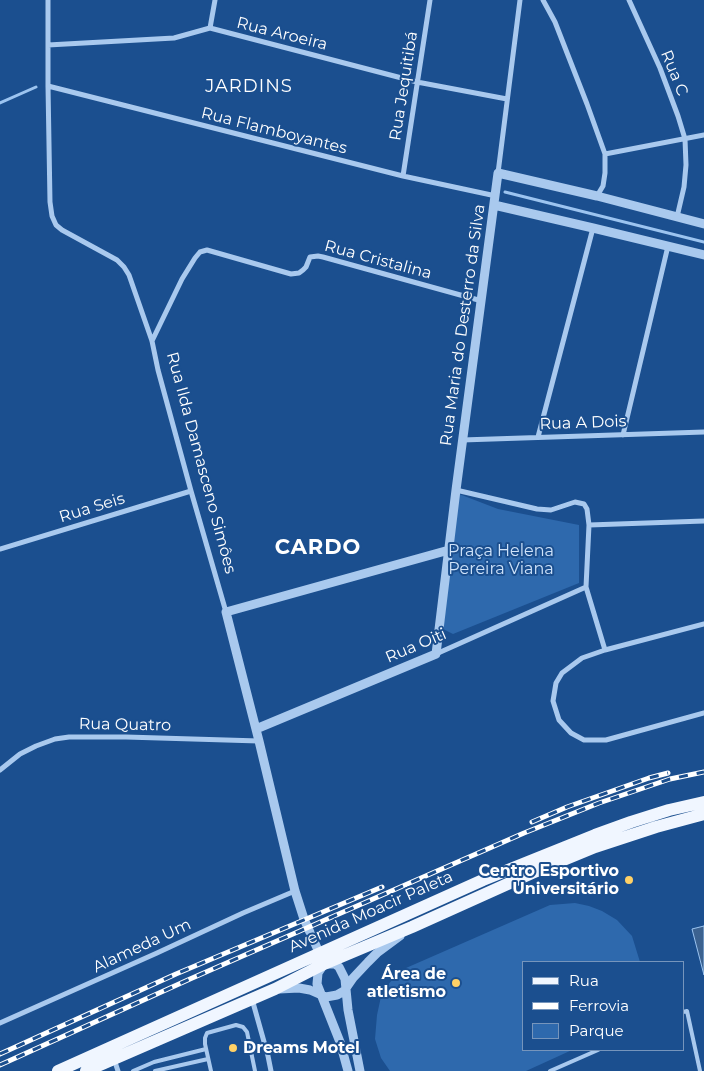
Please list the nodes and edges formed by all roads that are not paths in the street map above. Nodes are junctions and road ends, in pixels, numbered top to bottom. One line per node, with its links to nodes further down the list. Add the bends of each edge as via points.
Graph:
1 (48, 0): 8 (street, Rua Ilda Damasceno Simôes)
2 (215, 0): 7 (street)
3 (430, 0): 9 (street, Rua Jequitibá)
4 (520, 0): 11 (street, Rua Maria do Desterro da Silva)
5 (543, 0): 14 (street, via 555,22)
6 (629, 0): 13 (street, Rua C, via 660,68)
7 (210, 28): 8 (street, via 174,38); 9 (street, Rua Aroeira)
8 (48, 45): 10 (street, Rua Ilda Damasceno Simôes)
9 (417, 82): 11 (street, Rua Aroeira); 16 (street, Rua Jequitibá)
10 (48, 86): 16 (street, Rua Flamboyantes); 26 (street, Rua Ilda Damasceno Simôes, via 52,216 62,230 124,267)
11 (507, 99): 15 (street, Rua Maria do Desterro da Silva)
12 (704, 135): 13 (street)
13 (684, 139): 14 (street); 20 (street, Rua C, via 686,165)
14 (605, 154): 18 (street, via 603,186)
15 (498, 173): 17 (street, Rua Maria do Desterro da Silva); 18 (street)
16 (403, 176): 17 (street, Rua Flamboyantes)
17 (496, 196): 19 (street, Rua Maria do Desterro da Silva)
18 (597, 196): 20 (street)
19 (494, 206): 22 (street); 25 (street, Rua Maria do Desterro da Silva)
20 (677, 217): 21 (street)
21 (704, 224)
22 (593, 228): 23 (street); 30 (street)
23 (668, 246): 24 (street); 29 (street)
24 (704, 255)
25 (482, 302): 26 (street, Rua Cristalina, via 318,256 310,258 299,273 291,274 206,250 200,252 182,279); 31 (street, Rua Maria do Desterro da Silva)
26 (152, 341): 33 (street, Rua Ilda Damasceno Simôes)
27 (704, 424): 28 (street)
28 (703, 432): 29 (street, Rua A Dois)
29 (623, 434): 30 (street, Rua A Dois)
30 (538, 437): 31 (street, Rua A Dois)
31 (462, 440): 32 (street, Rua Maria do Desterro da Silva)
32 (456, 490): 35 (street, via 536,509 551,510 578,502 587,509); 37 (street, Rua Maria do Desterro da Silva)
33 (191, 491): 36 (street, Rua Seis); 39 (street, Rua Ilda Damasceno Simôes)
34 (704, 521): 35 (street)
35 (589, 525): 38 (street)
36 (0, 549)
37 (449, 550): 39 (street); 42 (street, Rua Maria do Desterro da Silva)
38 (586, 587): 41 (street); 42 (street, Rua Oiti)
39 (226, 612): 44 (street, Rua Ilda Damasceno Simôes)
40 (704, 624): 41 (street)
41 (605, 650): 43 (street, via 582,658 562,673 556,683 553,701 559,720 571,733 584,740 606,740)
42 (436, 654): 44 (street, Rua Oiti)
43 (704, 712)
44 (256, 730): 45 (street, Rua Ilda Damasceno Simôes)
45 (259, 741): 46 (street, Rua Quatro, via 69,737 36,746); 49 (street, Rua Ilda Damasceno Simôes)
46 (0, 770)
47 (704, 802): 51 (main road, Avenida Moacir Paleta, via 631,822 483,880)
48 (704, 814): 50 (main road, Avenida Moacir Paleta, via 595,847)
49 (294, 891): 51 (street, Rua Ilda Damasceno Simôes); 57 (street, Alameda Um)
50 (412, 927): 51 (main road, Avenida Moacir Paleta); 52 (street, via 377,953)
51 (322, 958): 52 (street, via 339,968); 53 (main road, Avenida Moacir Paleta); 54 (street, via 317,978); 62 (main road, Avenida Moacir Paleta)
52 (346, 988): 54 (street, via 338,996); 71 (street)
53 (275, 989): 54 (street, via 299,988); 55 (main road, Avenida Moacir Paleta)
54 (321, 994): 70 (street)
55 (252, 998): 60 (main road, Avenida Moacir Paleta); 69 (street)
56 (684, 1012): 73 (lane, via 687,1011)
57 (0, 1023)
58 (206, 1049): 61 (lane); 65 (lane, via 154,1062); 68 (lane, via 207,1033 236,1025 243,1027)
59 (596, 1051): 72 (lane)
60 (113, 1058): 63 (main road, Avenida Moacir Paleta); 64 (street)
61 (208, 1059): 66 (lane); 67 (lane)
62 (58, 1071)
63 (86, 1071)
64 (118, 1071)
65 (133, 1071)
66 (156, 1071)
67 (211, 1071)
68 (255, 1071)
69 (271, 1071)
70 (348, 1071)
71 (360, 1071)
72 (550, 1071)
73 (700, 1071)

